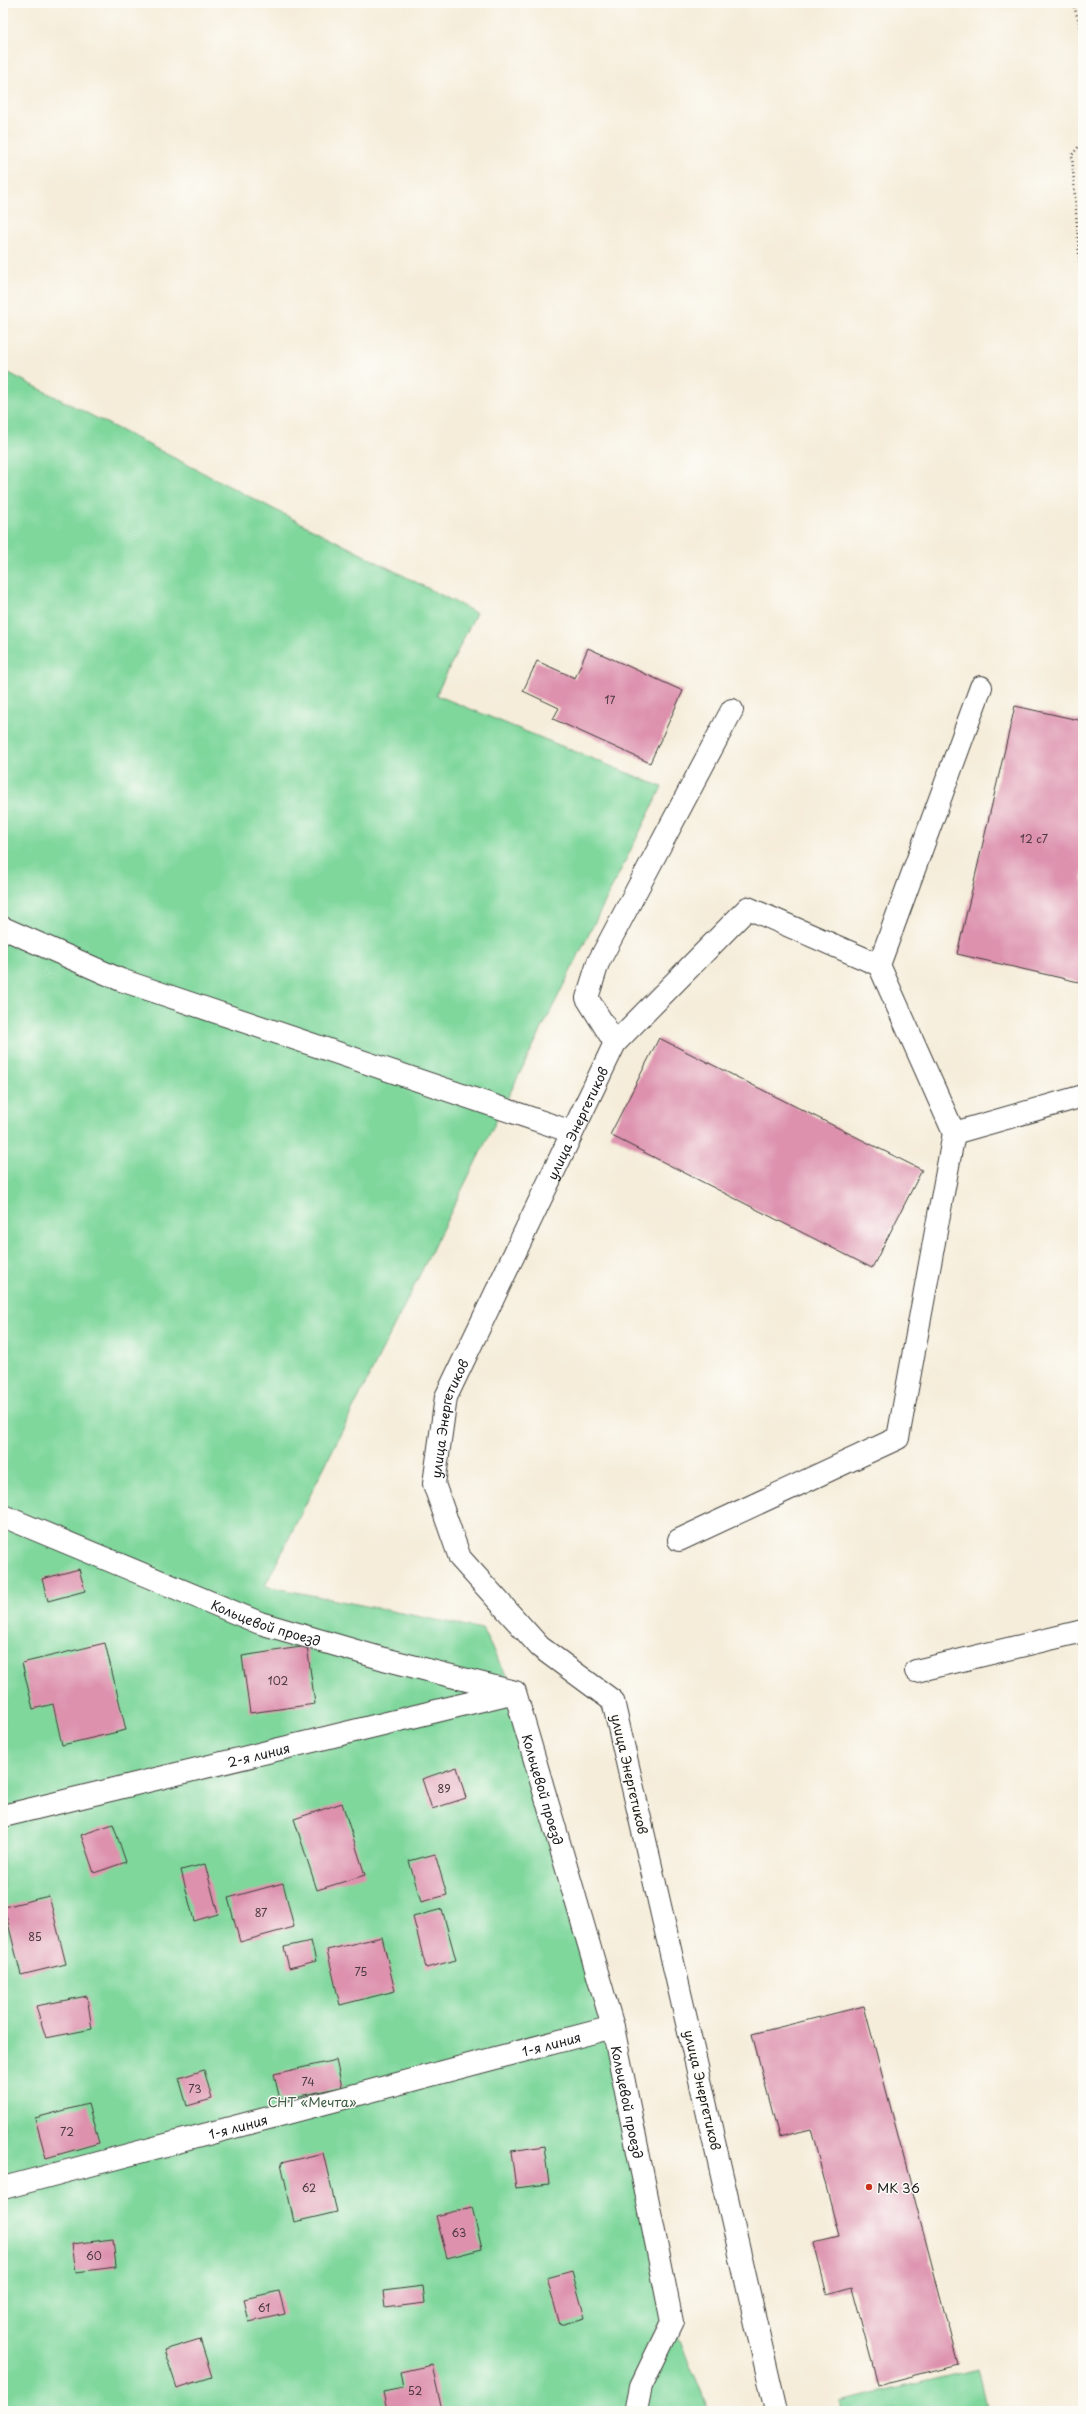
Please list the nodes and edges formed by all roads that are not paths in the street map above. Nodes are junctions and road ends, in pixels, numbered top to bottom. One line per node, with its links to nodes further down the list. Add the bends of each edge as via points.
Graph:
1 (981, 687): 4 (street)
2 (732, 710): 5 (street, via 598,963 587,998)
3 (3, 928): 7 (street, via 121,980)
4 (879, 965): 5 (street, улица Энергетиков, via 748,908); 8 (street)
5 (615, 1043): 7 (street, улица Энергетиков)
6 (1083, 1096): 8 (street)
7 (572, 1132): 18 (street, улица Энергетиков, via 446,1396 434,1484 460,1558 540,1647 613,1701)
8 (954, 1133): 10 (street, via 898,1438)
9 (3, 1516): 13 (street, Кольцевой проезд, via 260,1623 384,1659)
10 (679, 1540)
11 (1083, 1631): 12 (street)
12 (916, 1671)
13 (515, 1692): 14 (street, 2-я линия); 15 (street, Кольцевой проезд)
14 (3, 1816)
15 (613, 2027): 16 (street, 1-я линия); 17 (street, Кольцевой проезд, via 672,2322 641,2386)
16 (3, 2188)
17 (636, 2411)
18 (776, 2411)

